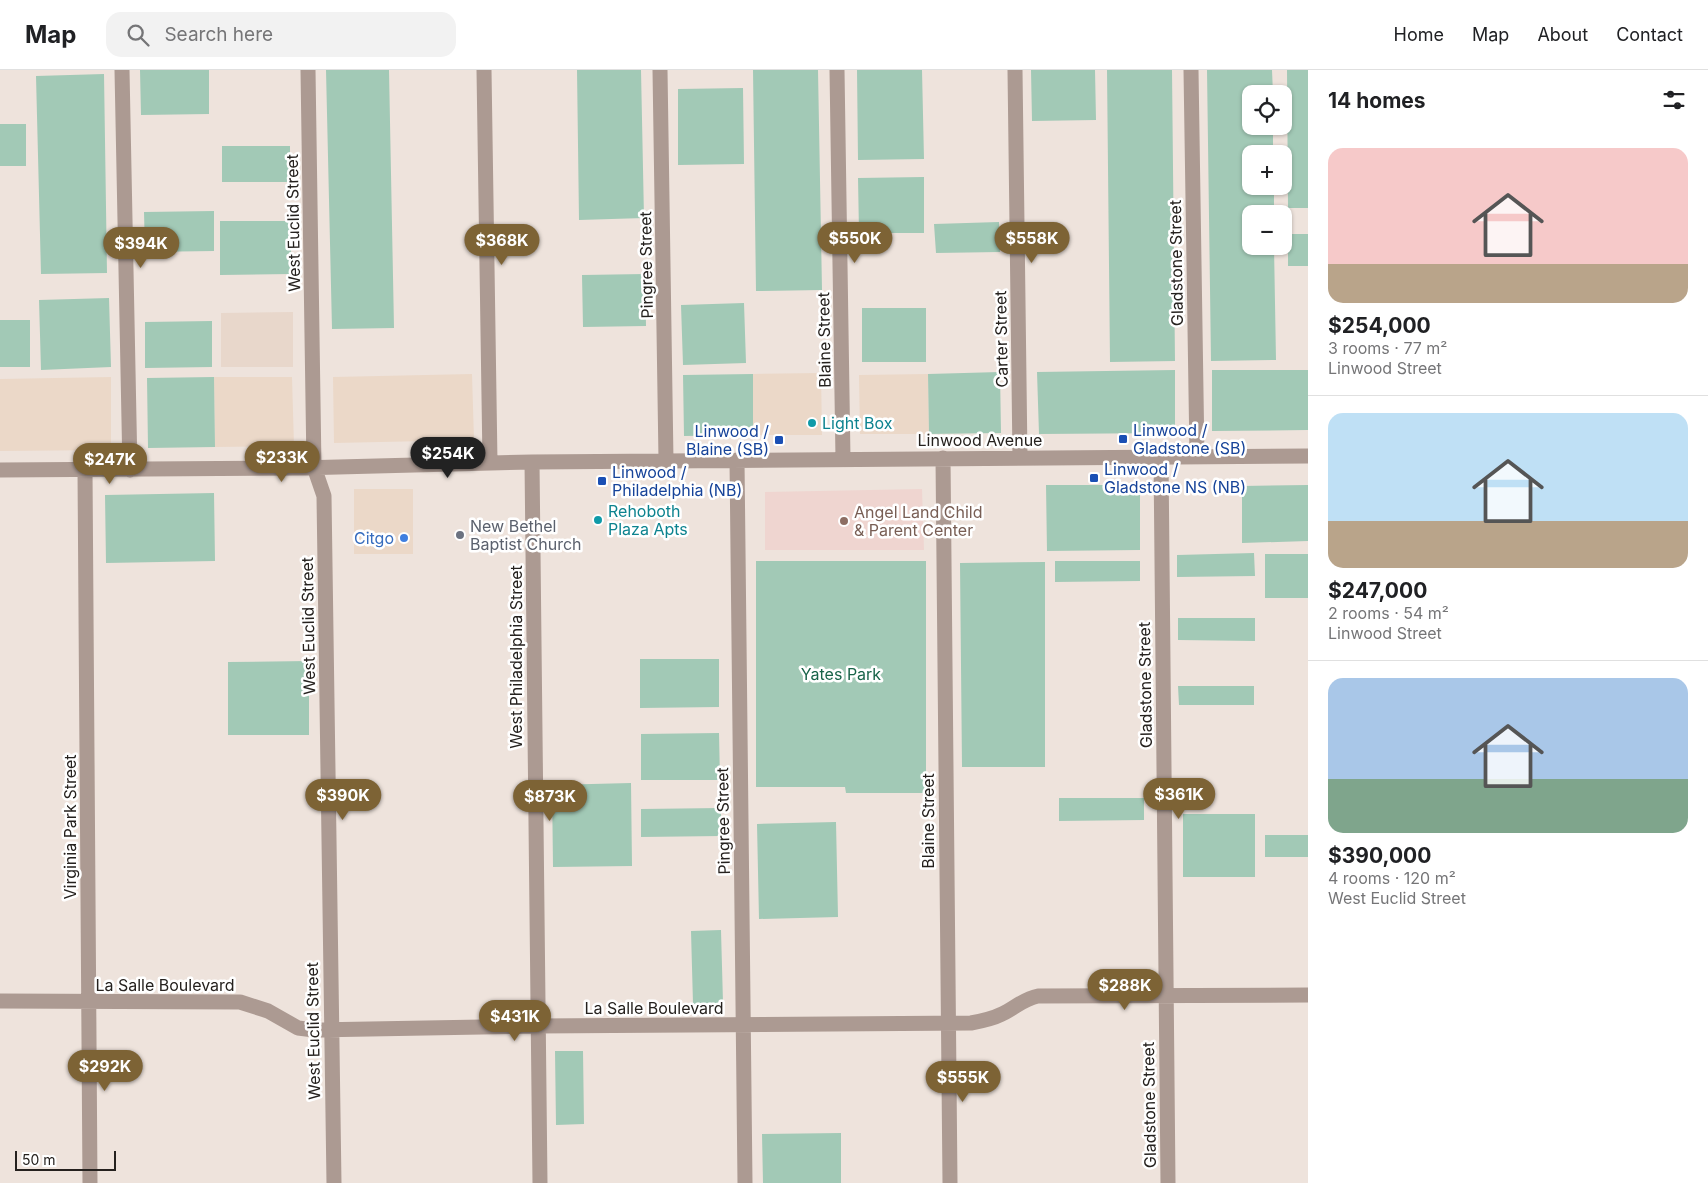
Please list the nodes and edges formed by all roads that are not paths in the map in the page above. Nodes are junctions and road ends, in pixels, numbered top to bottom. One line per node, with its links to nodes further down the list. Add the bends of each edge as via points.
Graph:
1 (122, 70): 21 (street)
2 (308, 70): 18 (street, West Euclid Street)
3 (484, 70): 16 (street)
4 (660, 70): 14 (street, Pingree Street)
5 (837, 70): 13 (street, Blaine Street)
6 (1015, 70): 12 (street, Carter Street)
7 (1191, 70): 9 (street, Gladstone Street)
8 (1161, 456): 9 (street, Linwood Avenue); 12 (street, Linwood Avenue); 22 (street, Gladstone Street)
9 (1197, 456): 10 (street, Linwood Avenue)
10 (1308, 456)
11 (943, 458): 12 (street, Linwood Avenue); 13 (street, Linwood Avenue); 26 (street, Blaine Street)
12 (1020, 458)
13 (843, 459): 15 (street, Linwood Avenue)
14 (666, 460): 15 (street, Linwood Avenue); 17 (street, Linwood Avenue)
15 (737, 460): 27 (street, Pingree Street)
16 (490, 462): 17 (street, Linwood Avenue); 18 (street, Linwood Avenue)
17 (532, 462): 28 (street, West Philadelphia Street)
18 (314, 467): 21 (street, Linwood Avenue); 29 (street, West Euclid Street, via 324,496)
19 (0, 470): 20 (street, Linwood Avenue)
20 (85, 470): 21 (street, Linwood Avenue); 25 (street, Virginia Park Street)
21 (130, 470)
22 (1165, 995): 23 (street, La Salle Boulevard); 26 (street, La Salle Boulevard, via 1038,996 988,1020); 35 (street, Gladstone Street)
23 (1308, 996)
24 (0, 1001): 25 (street, La Salle Boulevard)
25 (89, 1001): 29 (street, La Salle Boulevard, via 240,1002 268,1011 298,1028); 30 (street, Virginia Park Street)
26 (948, 1023): 27 (street, La Salle Boulevard); 34 (street, Blaine Street)
27 (742, 1025): 28 (street, La Salle Boulevard); 33 (street, Pingree Street)
28 (537, 1026): 29 (street, La Salle Boulevard); 32 (street, West Philadelphia Street)
29 (330, 1030): 31 (street, West Euclid Street)
30 (90, 1183)
31 (334, 1183)
32 (540, 1183)
33 (745, 1183)
34 (950, 1183)
35 (1168, 1183)

